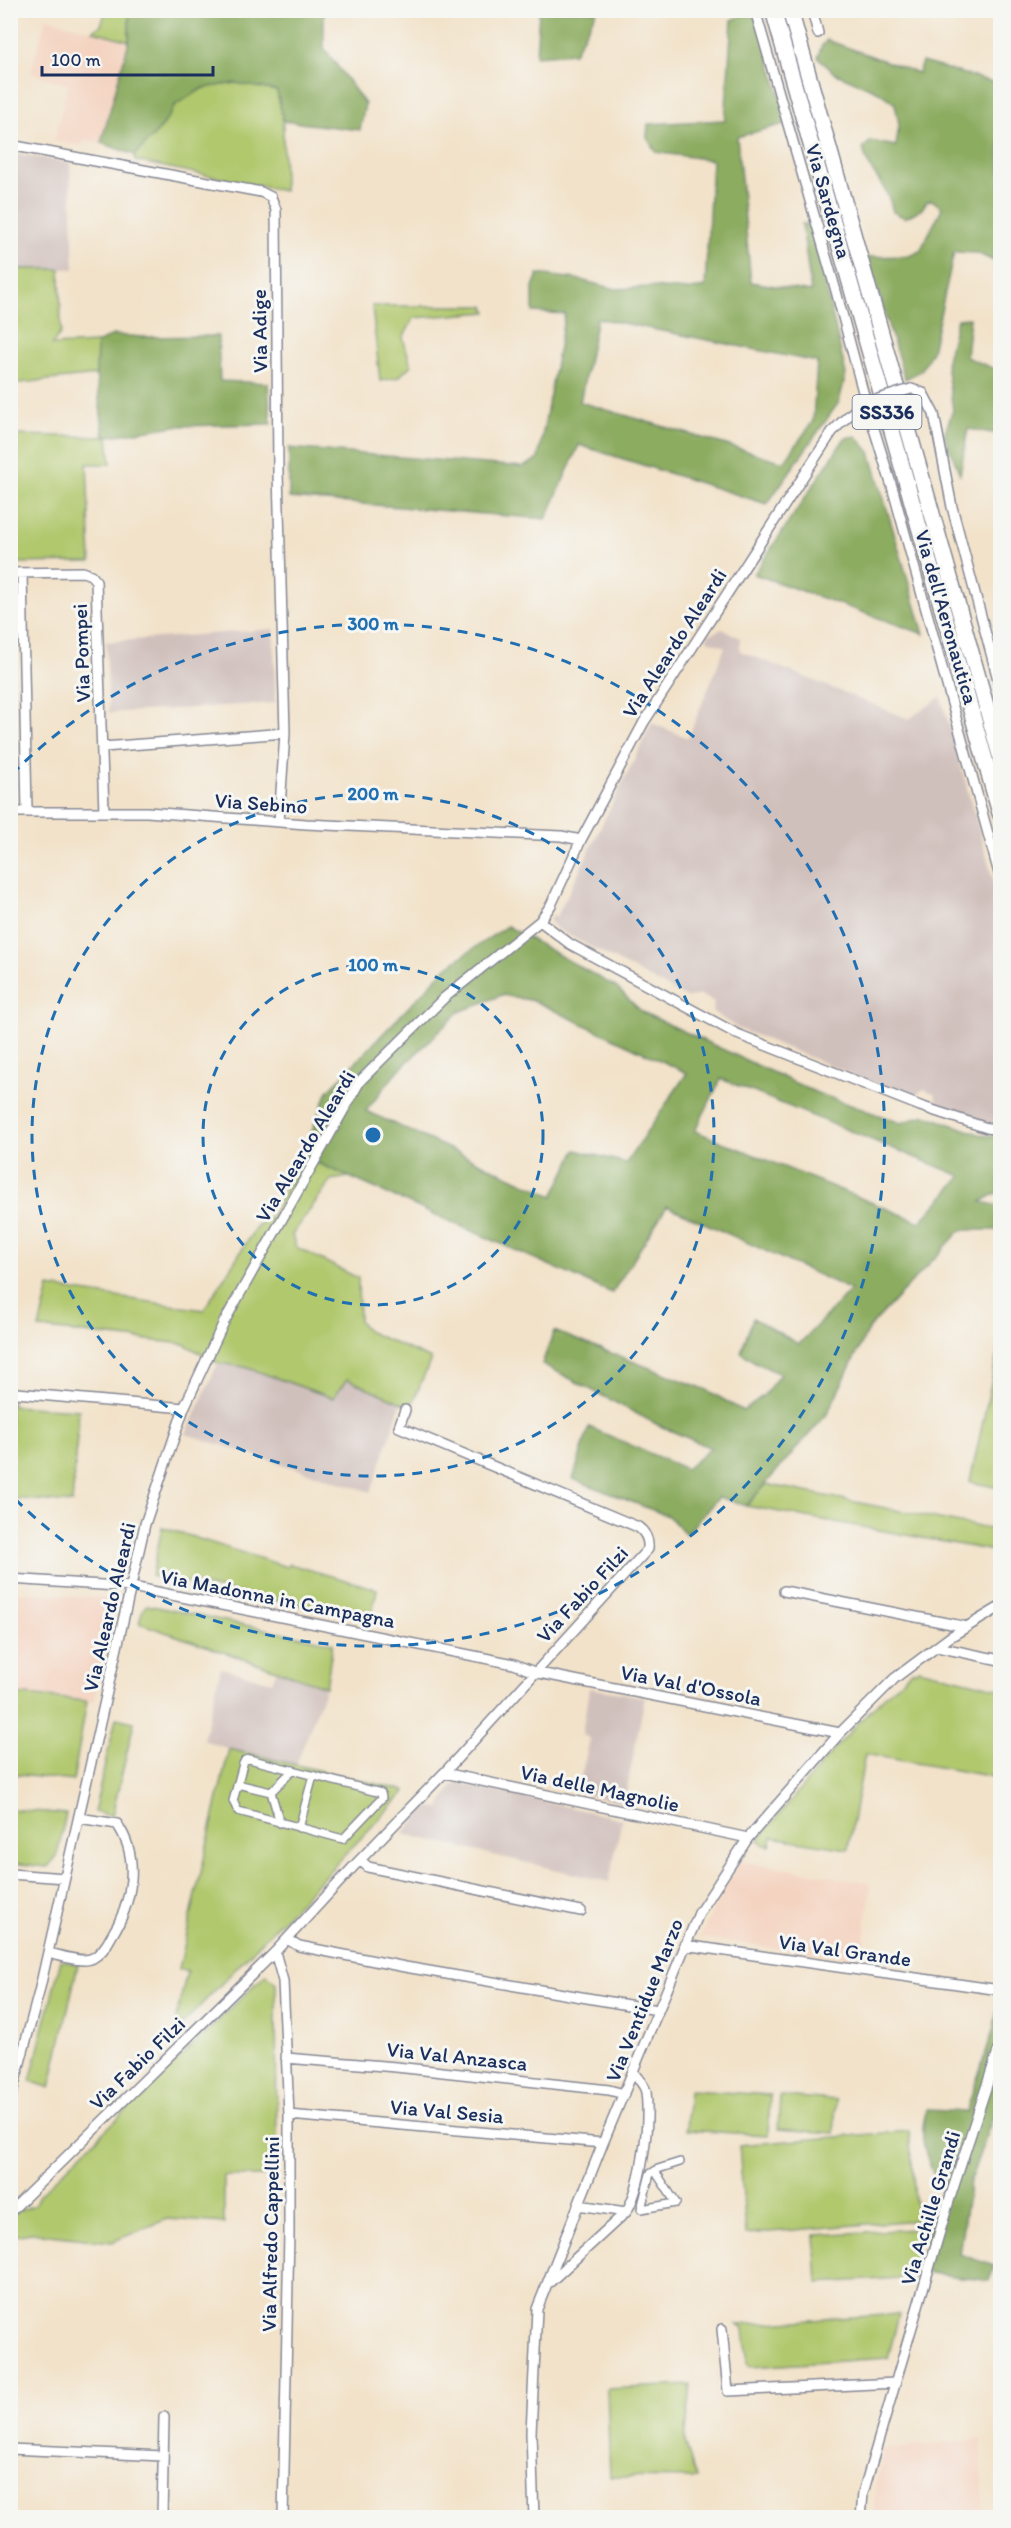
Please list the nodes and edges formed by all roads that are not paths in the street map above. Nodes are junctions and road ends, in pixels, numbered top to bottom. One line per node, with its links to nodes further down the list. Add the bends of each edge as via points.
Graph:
1 (755, 10): 7 (street, Via Sardegna)
2 (773, 10): 17 (highway, SS336)
3 (790, 10): 13 (highway, SS336)
4 (812, 10): 5 (street)
5 (819, 33)
6 (10, 145): 11 (street, Via Adige, via 271,197 276,210)
7 (870, 401): 10 (street, bridge, via 911,389 924,393 934,414 951,507); 19 (street, Via Aleardo Aleardi, via 832,432 644,722); 20 (street, Via dell'Aeronautica)
8 (10, 573): 9 (street, Via Pompei)
9 (22, 573): 12 (street, Via Pompei, via 83,572 96,581); 15 (street)
10 (1000, 687)
11 (285, 733): 12 (street); 18 (street, Via Adige)
12 (103, 747): 16 (street, Via Pompei)
13 (1000, 755)
14 (10, 812): 15 (street, Via Sebino)
15 (27, 812): 16 (street, Via Sebino)
16 (104, 812): 18 (street, Via Sebino)
17 (1000, 813)
18 (279, 822): 19 (street, Via Sebino)
19 (581, 840): 21 (street, Via Aleardo Aleardi)
20 (1000, 877)
21 (540, 921): 22 (street, via 570,944 737,1034 920,1106); 24 (street, Via Aleardo Aleardi, via 444,998 360,1081 224,1322)
22 (1000, 1130)
23 (17, 1393): 24 (street)
24 (184, 1408): 27 (street, Via Aleardo Aleardi, via 146,1524)
25 (405, 1410): 33 (street, Via Fabio Filzi, via 399,1426 643,1530 648,1549)
26 (10, 1580): 27 (street, Via Madonna in Campagna)
27 (132, 1587): 33 (street, Via Madonna in Campagna, via 513,1664); 40 (street, Via Aleardo Aleardi)
28 (784, 1590): 30 (street)
29 (1000, 1607): 30 (street, Via Ventidue Marzo)
30 (967, 1627): 31 (street, Via Ventidue Marzo)
31 (938, 1647): 32 (street); 34 (street, Via Ventidue Marzo, via 895,1678)
32 (1000, 1660)
33 (534, 1672): 34 (street, Via Val d'Ossola); 36 (street, Via Fabio Filzi)
34 (840, 1733): 43 (street, Via Ventidue Marzo)
35 (292, 1770): 37 (street); 38 (street, via 245,1760); 39 (street)
36 (444, 1773): 43 (street, Via delle Magnolie); 44 (street, Via Fabio Filzi)
37 (313, 1776): 42 (street); 42 (street, via 381,1793 382,1798 343,1839)
38 (237, 1784): 39 (street); 41 (street, via 233,1801 238,1811)
39 (271, 1792): 41 (street)
40 (79, 1818): 46 (street, Via Aleardo Aleardi); 51 (street, via 117,1824 124,1834 132,1864 129,1897 114,1934 94,1958)
41 (280, 1822): 42 (street)
42 (299, 1828)
43 (748, 1838): 49 (street, Via Ventidue Marzo, via 699,1913)
44 (360, 1860): 47 (street, via 368,1867); 48 (street, Via Fabio Filzi)
45 (10, 1874): 46 (street)
46 (65, 1878): 51 (street, Via Aleardo Aleardi)
47 (581, 1911)
48 (287, 1939): 50 (street, Via Fabio Filzi); 53 (street, via 299,1946 405,1967)
49 (684, 1945): 52 (street, Via Val Grande); 53 (street, Via Ventidue Marzo)
50 (275, 1952): 55 (street, Via Alfredo Cappellini, via 283,1981); 64 (street, Via Fabio Filzi)
51 (48, 1953): 58 (street, Via Aleardo Aleardi)
52 (1000, 1990)
53 (658, 2010): 56 (street, Via Ventidue Marzo)
54 (1000, 2045): 68 (street, Via Achille Grandi)
55 (286, 2058): 57 (street, Via Val Anzasca); 59 (street, Via Alfredo Cappellini)
56 (633, 2072): 57 (street, Via Ventidue Marzo); 65 (street, via 646,2089 646,2130 637,2188)
57 (624, 2094): 60 (street, Via Ventidue Marzo)
58 (10, 2100)
59 (289, 2115): 60 (street, Via Val Sesia); 73 (street, Via Alfredo Cappellini)
60 (603, 2143): 63 (street, Via Ventidue Marzo)
61 (680, 2162): 62 (street)
62 (655, 2171): 62 (street, via 676,2203 641,2209 650,2174)
63 (578, 2205): 65 (street); 66 (street, Via Ventidue Marzo)
64 (10, 2212)
65 (626, 2212): 66 (street)
66 (548, 2283): 74 (street, Via Ventidue Marzo, via 537,2309 533,2372)
67 (722, 2329): 68 (street, via 728,2391)
68 (896, 2383): 75 (street, Via Achille Grandi, via 863,2493)
69 (164, 2417): 71 (street)
70 (10, 2450): 71 (street)
71 (163, 2456): 72 (street)
72 (162, 2517)
73 (283, 2517)
74 (534, 2517)
75 (861, 2517)

